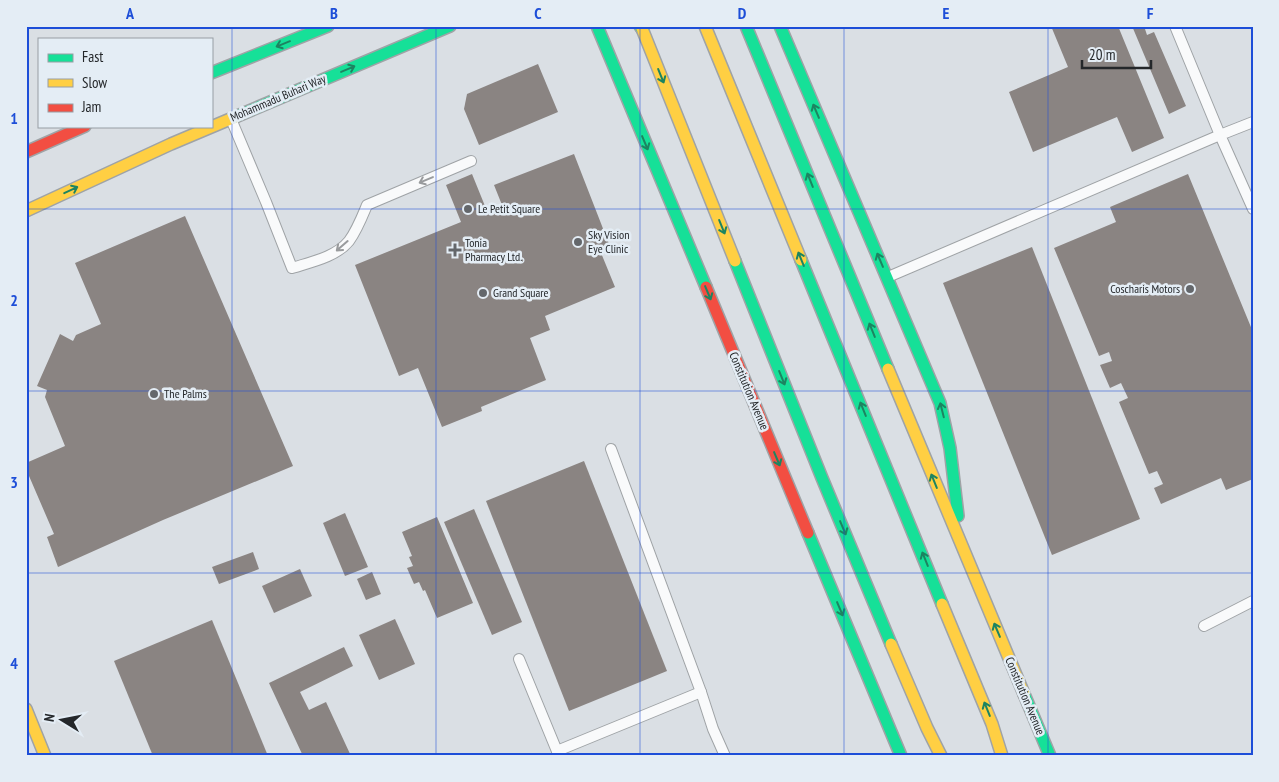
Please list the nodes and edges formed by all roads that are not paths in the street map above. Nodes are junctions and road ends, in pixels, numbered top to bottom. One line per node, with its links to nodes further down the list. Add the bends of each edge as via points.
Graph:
1 (328, 26): 9 (main road, one-way to 9)
2 (450, 26): 10 (main road, Mohammadu Buhari Way, one-way to 2)
3 (597, 26): 31 (main road, Constitution Avenue, one-way to 31)
4 (705, 26): 33 (main road, one-way to 4, via 992,724)
5 (746, 26): 22 (main road, Constitution Avenue, one-way to 5)
6 (780, 26): 20 (main road, one-way to 6)
7 (1175, 26): 15 (lane)
8 (642, 28): 32 (main road, one-way to 32, via 822,478)
9 (212, 73)
10 (231, 118): 12 (main road, Mohammadu Buhari Way, one-way to 10); 17 (lane, one-way to 10, via 367,205 355,231 339,250 292,268)
11 (1253, 122): 15 (lane)
12 (212, 126)
13 (80, 128): 16 (main road)
14 (208, 128): 19 (main road, Mohammadu Buhari Way, one-way to 14)
15 (1220, 135): 18 (lane); 20 (lane)
16 (26, 152)
17 (471, 160)
18 (1253, 209)
19 (26, 211)
20 (887, 277): 22 (main road, one-way to 20, via 950,448 940,403)
21 (611, 449): 26 (lane)
22 (961, 545): 34 (main road, Constitution Avenue, one-way to 22)
23 (1253, 601): 24 (lane)
24 (1204, 626)
25 (519, 659): 28 (lane)
26 (702, 692): 28 (lane); 30 (lane)
27 (26, 709): 29 (main road)
28 (558, 754)
29 (46, 756)
30 (725, 756)
31 (901, 756)
32 (941, 756)
33 (1002, 756)
34 (1050, 756)

